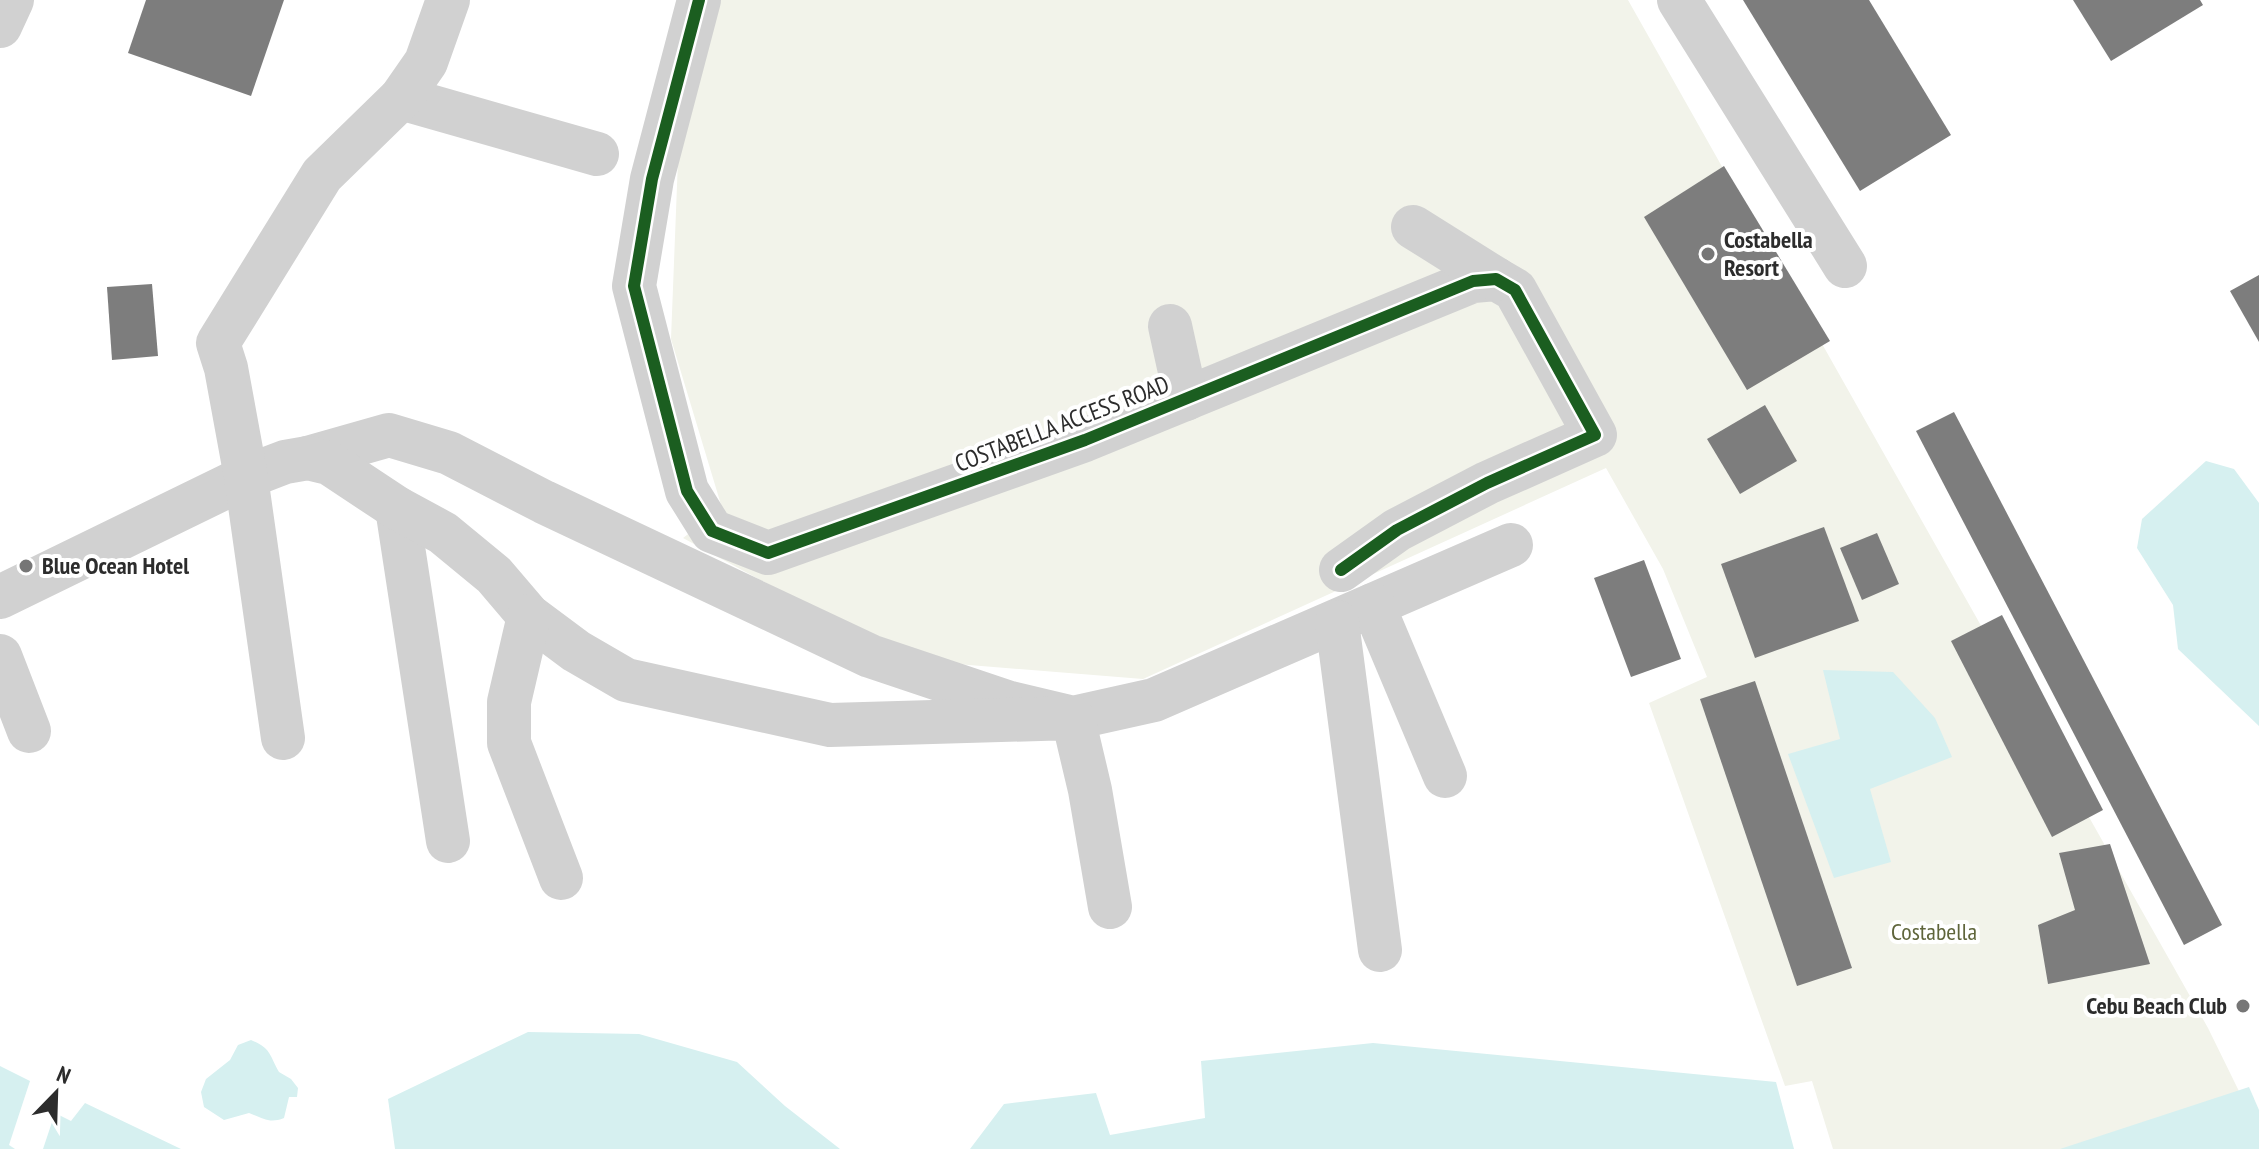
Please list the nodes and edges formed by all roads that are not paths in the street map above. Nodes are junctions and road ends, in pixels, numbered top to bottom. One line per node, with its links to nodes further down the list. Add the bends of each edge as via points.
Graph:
1 (12, 0): 5 (street)
2 (448, 0): 6 (street, via 426,62)
3 (699, 0): 12 (street, COSTABELLA ACCESS ROAD, via 652,179 634,286 687,491 712,531 768,553 1001,472)
4 (1679, 0): 9 (street)
5 (0, 26)
6 (401, 98): 7 (street); 14 (street, via 322,175 220,337)
7 (597, 154)
8 (1413, 227): 10 (street)
9 (1845, 266)
10 (1496, 279): 12 (street, COSTABELLA ACCESS ROAD, via 1473,281); 17 (street, via 1515,290 1595,435 1397,530)
11 (1170, 326): 12 (street)
12 (1186, 399)
13 (308, 458): 14 (street); 15 (street, via 329,463); 22 (street, via 389,435 449,453 870,656 1010,703)
14 (246, 477): 18 (street); 24 (street)
15 (397, 508): 20 (street, via 443,533 494,575); 26 (street)
16 (1511, 545): 19 (street)
17 (1341, 570)
18 (0, 597)
19 (1355, 613): 22 (street, via 1154,700); 25 (street); 29 (street)
20 (529, 616): 22 (street, via 626,680 830,725); 27 (street, via 509,702 509,743)
21 (0, 656): 23 (street)
22 (1073, 718): 28 (street)
23 (29, 731)
24 (283, 738)
25 (1445, 776)
26 (448, 841)
27 (561, 878)
28 (1110, 907)
29 (1380, 950)

